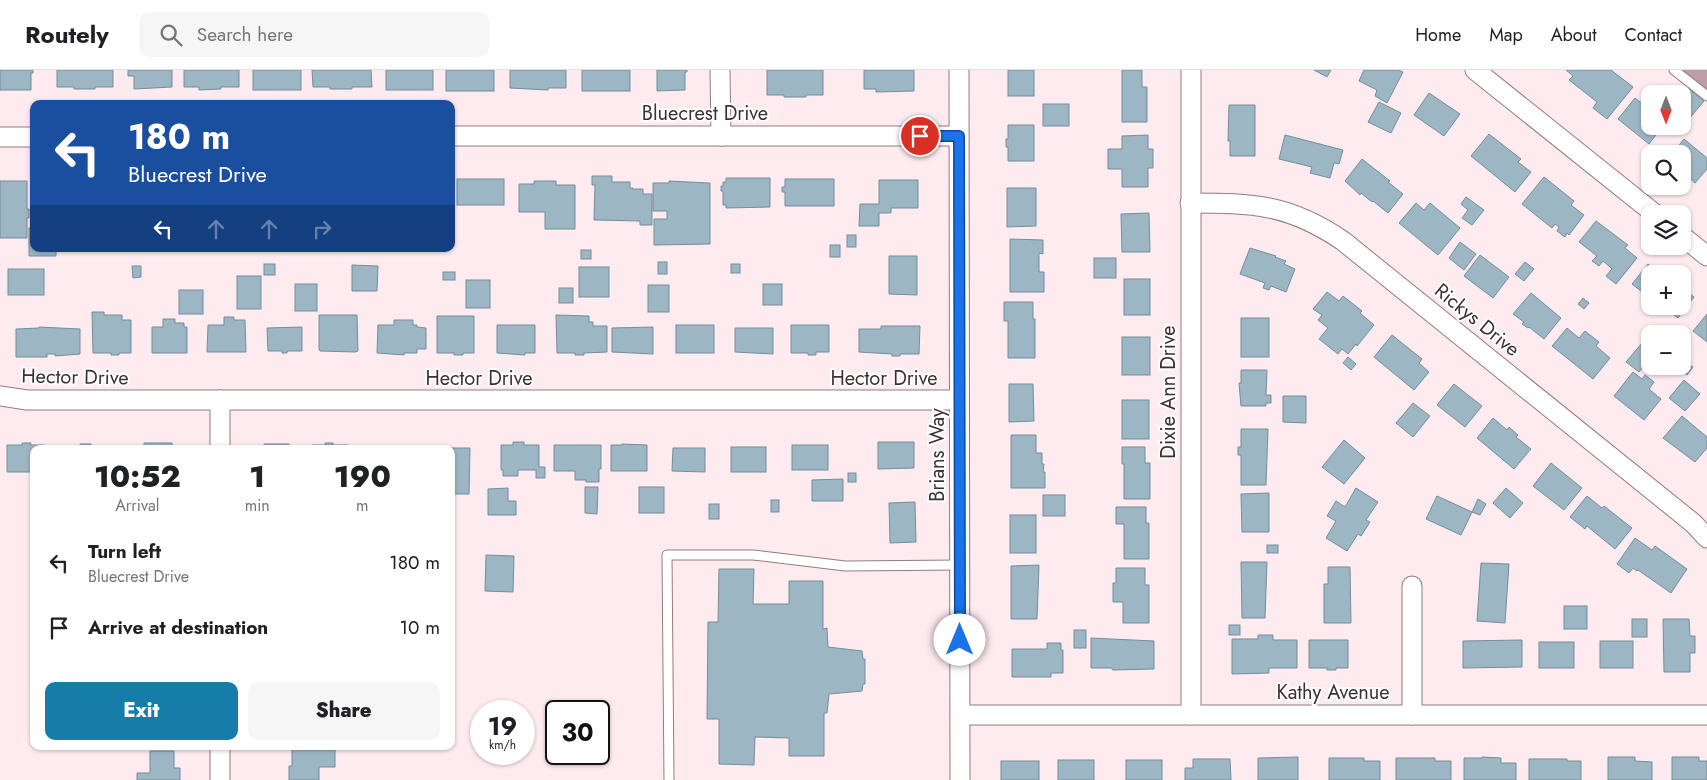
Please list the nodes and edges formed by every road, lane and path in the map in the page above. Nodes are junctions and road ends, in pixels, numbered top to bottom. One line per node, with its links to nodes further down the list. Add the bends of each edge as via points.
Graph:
1 (720, 70): 8 (street)
2 (959, 70): 9 (street, Brians Way)
3 (1191, 70): 12 (street, Dixie Ann Drive)
4 (1475, 70): 13 (street)
5 (1674, 70): 6 (lane)
6 (1707, 96)
7 (455, 136): 8 (street, Bluecrest Drive)
8 (721, 136): 9 (street, Bluecrest Drive)
9 (959, 136): 18 (street, Brians Way)
10 (0, 137): 11 (street)
11 (30, 137)
12 (1190, 203): 20 (street, Rickys Drive, via 1238,203 1271,208 1300,217 1343,241 1693,523); 24 (street, Dixie Ann Drive)
13 (1644, 205)
14 (1691, 243): 15 (street)
15 (1707, 256)
16 (0, 396): 17 (street, Hector Drive, via 27,400)
17 (220, 400): 18 (street, Hector Drive); 19 (street)
18 (959, 400): 21 (street, Brians Way)
19 (220, 445)
20 (1707, 538)
21 (960, 565): 23 (street, Brians Way); 29 (lane, via 845,566 753,554 667,554)
22 (1412, 586): 25 (street)
23 (960, 715): 24 (street, Kathy Avenue); 31 (street, Brians Way)
24 (1191, 715): 25 (street, Kathy Avenue)
25 (1412, 715): 26 (street, Kathy Avenue)
26 (1707, 715)
27 (220, 750): 28 (street)
28 (220, 780)
29 (668, 780)
30 (952, 780): 31 (lane)
31 (960, 780)

